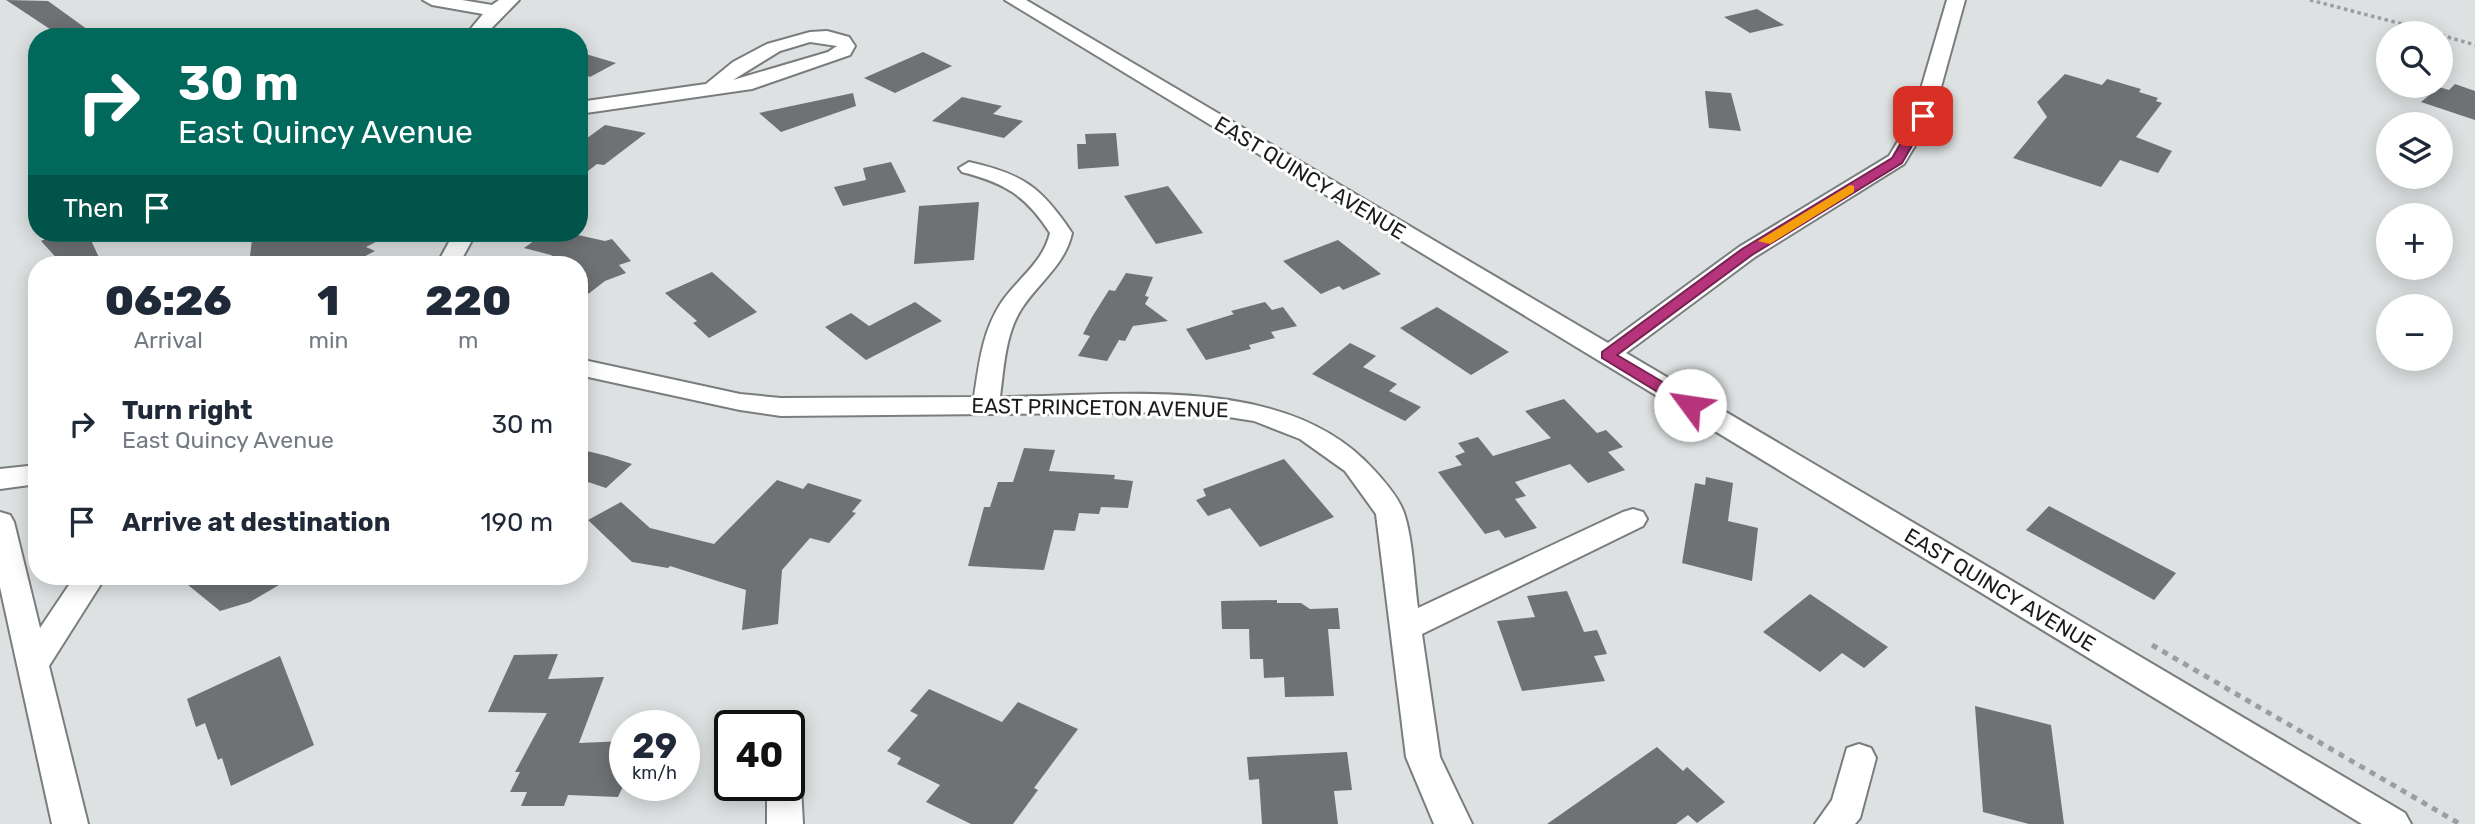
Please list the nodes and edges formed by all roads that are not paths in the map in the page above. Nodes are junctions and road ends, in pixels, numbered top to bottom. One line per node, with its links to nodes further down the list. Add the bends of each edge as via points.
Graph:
1 (432, 0): 5 (street)
2 (510, 0): 5 (street)
3 (1014, 0): 10 (street, EAST QUINCY AVENUE)
4 (1956, 0): 10 (street, via 1923,116 1897,160 1747,252)
5 (495, 10): 6 (street)
6 (480, 28)
7 (713, 87): 7 (street, via 776,76 835,56 846,46 825,35 802,39 750,57); 8 (street)
8 (588, 107)
9 (969, 168): 12 (street, via 1003,176 1044,207 1060,233 1056,252 1006,313)
10 (1607, 355): 26 (street, EAST QUINCY AVENUE)
11 (588, 369): 12 (street, EAST PRINCETON AVENUE, via 781,407)
12 (986, 406): 18 (street, EAST PRINCETON AVENUE, via 1224,406 1301,428 1353,460 1390,513)
13 (28, 475): 14 (street)
14 (0, 479)
15 (1633, 519): 18 (street)
16 (0, 522): 19 (street)
17 (85, 585): 19 (street)
18 (1407, 627): 24 (street, EAST PRINCETON AVENUE, via 1423,757)
19 (32, 666): 22 (street)
20 (1859, 758): 25 (street, via 1848,807)
21 (784, 801): 23 (street)
22 (70, 824)
23 (785, 824)
24 (1454, 824)
25 (1833, 824)
26 (2393, 824)

